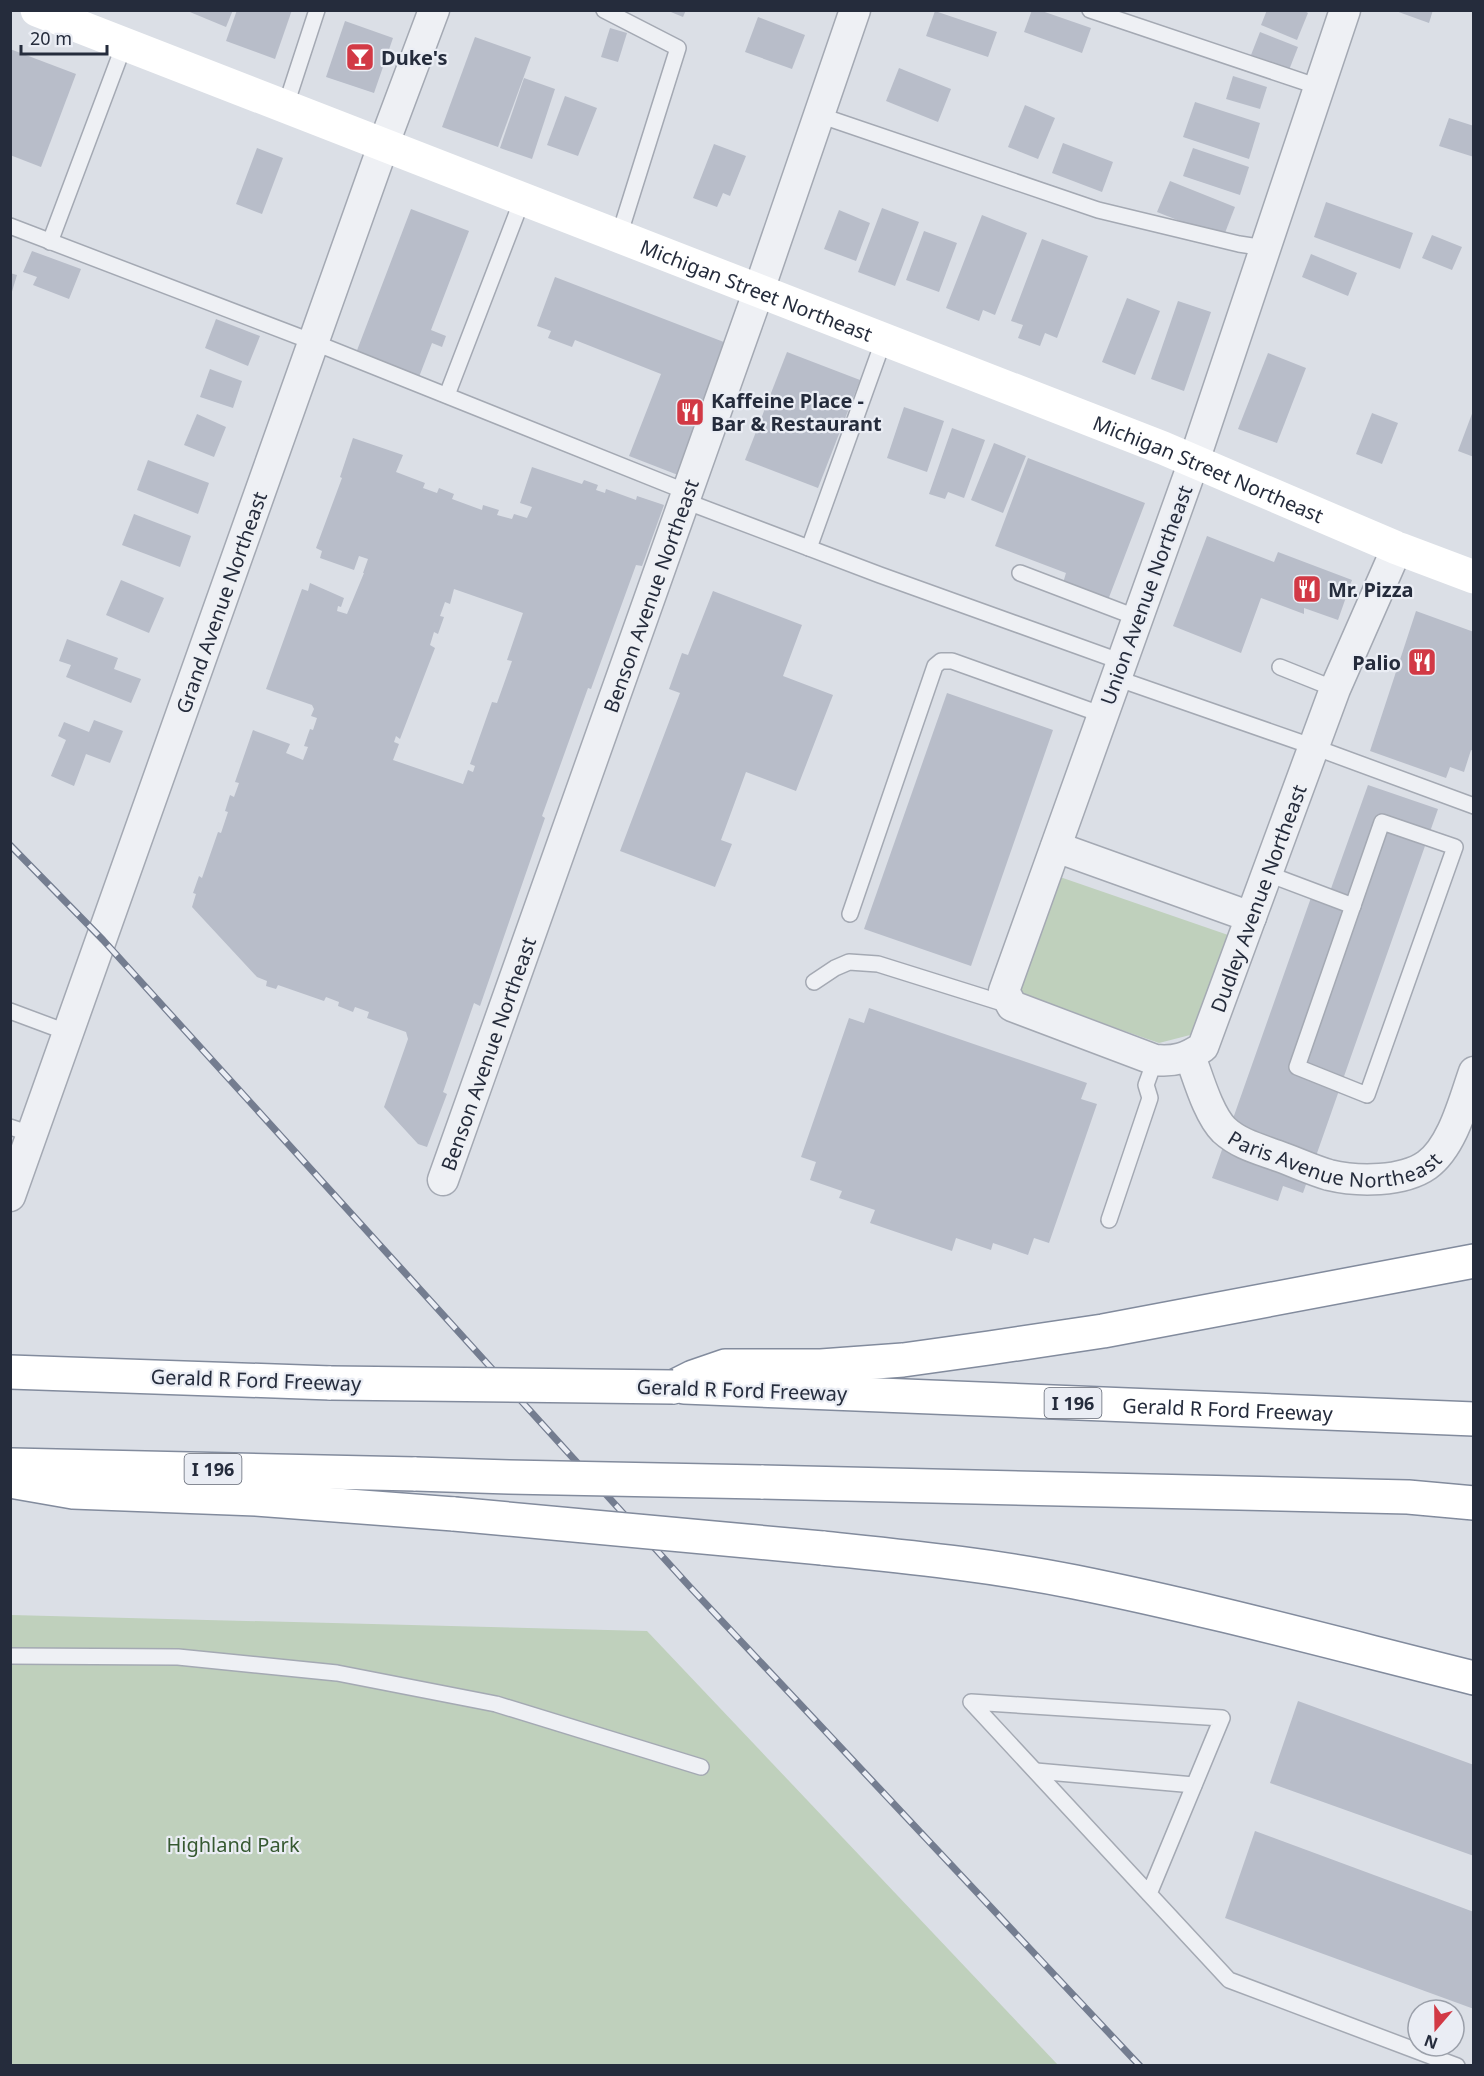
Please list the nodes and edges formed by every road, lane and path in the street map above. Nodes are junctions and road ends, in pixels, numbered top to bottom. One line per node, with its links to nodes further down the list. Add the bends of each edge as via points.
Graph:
1 (37, 10): 8 (main road, Michigan Street Northeast)
2 (317, 10): 10 (lane)
3 (434, 10): 12 (street, Grand Avenue Northeast)
4 (604, 10): 15 (lane, via 678,48)
5 (855, 10): 11 (street, Benson Avenue Northeast)
6 (1090, 10): 9 (lane)
7 (1345, 10): 9 (street, Union Avenue Northeast)
8 (124, 45): 10 (main road, Michigan Street Northeast); 16 (lane)
9 (1319, 87): 17 (street, Union Avenue Northeast)
10 (285, 108): 12 (main road, Michigan Street Northeast)
11 (819, 115): 17 (lane, via 1098,210); 18 (street, Benson Avenue Northeast)
12 (383, 146): 13 (main road, Michigan Street Northeast); 20 (street, Grand Avenue Northeast)
13 (522, 200): 15 (main road, Michigan Street Northeast); 21 (lane)
14 (10, 226): 16 (lane)
15 (619, 236): 18 (main road, Michigan Street Northeast)
16 (50, 242): 20 (lane)
17 (1265, 248): 22 (street, Union Avenue Northeast)
18 (759, 290): 19 (main road, Michigan Street Northeast); 23 (street, Benson Avenue Northeast)
19 (884, 339): 22 (main road, Michigan Street Northeast); 24 (lane)
20 (313, 342): 21 (lane); 43 (street, Grand Avenue Northeast)
21 (447, 395): 23 (lane)
22 (1194, 461): 25 (main road, Michigan Street Northeast); 28 (street, Union Avenue Northeast)
23 (686, 496): 24 (lane); 49 (street, Benson Avenue Northeast)
24 (809, 548): 30 (lane)
25 (1397, 548): 27 (main road, Michigan Street Northeast); 31 (street, Dudley Avenue Northeast)
26 (1020, 573): 28 (lane)
27 (1473, 578)
28 (1138, 618): 30 (street, Union Avenue Northeast)
29 (1280, 667): 31 (lane)
30 (1119, 670): 32 (street, Union Avenue Northeast); 33 (lane)
31 (1335, 689): 33 (street, Dudley Avenue Northeast)
32 (1103, 715): 35 (street, Union Avenue Northeast); 38 (lane, via 952,661 935,666)
33 (1314, 747): 34 (lane); 36 (street, Dudley Avenue Northeast)
34 (1473, 806)
35 (1056, 847): 39 (street); 41 (street, Union Avenue Northeast, via 1004,991)
36 (1268, 874): 37 (lane); 39 (street, Dudley Avenue Northeast)
37 (1353, 906): 37 (lane, via 1297,1067 1367,1095 1455,847 1382,822)
38 (850, 914)
39 (1251, 917): 44 (street, Dudley Avenue Northeast, via 1203,1047)
40 (814, 982): 41 (lane, via 849,962 878,964)
41 (1012, 1006): 45 (street)
42 (10, 1011): 43 (lane)
43 (69, 1033): 48 (street, Grand Avenue Northeast)
44 (1190, 1056): 45 (street); 47 (street, Paris Avenue Northeast, via 1223,1129 1241,1143 1331,1175 1403,1177 1428,1164)
45 (1155, 1060): 51 (lane, via 1146,1085 1150,1098)
46 (1473, 1072): 47 (street, Paris Avenue Northeast)
47 (1467, 1115)
48 (21, 1131): 50 (street, Grand Avenue Northeast)
49 (443, 1180)
50 (10, 1196)
51 (1109, 1220)
52 (1473, 1261): 54 (main road, via 1103,1331 989,1348 821,1366 725,1366)
53 (10, 1372): 54 (main road, Gerald R Ford Freeway / I 196, bridge, via 332,1383)
54 (673, 1387): 55 (main road, Gerald R Ford Freeway / I 196)
55 (1473, 1419)
56 (10, 1465): 58 (main road, I 196, bridge, via 1408,1497)
57 (10, 1481): 60 (main road, bridge, via 73,1492 256,1499 454,1514 975,1565 1189,1606)
58 (1473, 1503)
59 (10, 1656): 61 (lane, via 178,1657 337,1673 496,1704)
60 (1473, 1678)
61 (701, 1767)
62 (1036, 1771): 63 (lane); 63 (lane, via 971,1702 1222,1718); 64 (lane)
63 (1194, 1785): 64 (lane)
64 (1149, 1894): 65 (lane, via 1229,1980)
65 (1457, 2066)

